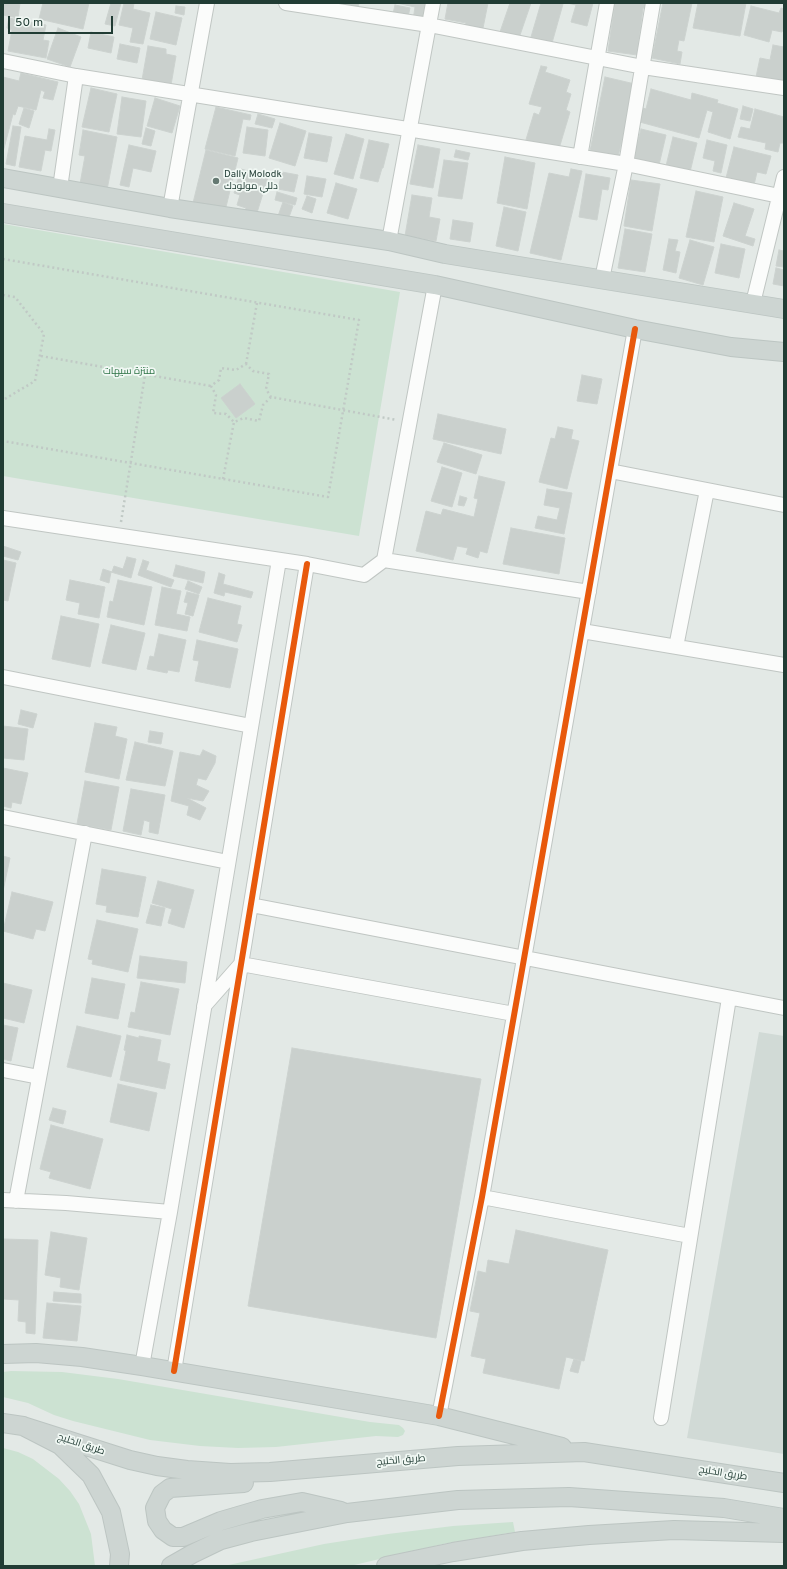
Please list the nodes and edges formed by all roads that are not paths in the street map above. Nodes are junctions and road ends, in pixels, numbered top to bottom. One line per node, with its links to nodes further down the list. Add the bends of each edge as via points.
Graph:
1 (206, 3): 12 (street)
2 (286, 3): 6 (street)
3 (433, 3): 6 (street)
4 (607, 3): 7 (street)
5 (654, 3): 9 (street)
6 (429, 25): 7 (street); 13 (street)
7 (598, 58): 9 (street); 14 (street)
8 (3, 60): 10 (street)
9 (643, 67): 11 (street); 15 (street)
10 (76, 76): 12 (street); 18 (street)
11 (784, 88)
12 (191, 94): 13 (street); 20 (street)
13 (410, 129): 14 (street); 22 (street)
14 (580, 157): 15 (street)
15 (626, 164): 19 (street); 23 (street)
16 (784, 177): 19 (street)
17 (3, 178): 18 (main road)
18 (60, 188): 20 (main road)
19 (782, 196): 25 (street)
20 (170, 208): 22 (main road)
21 (3, 213): 24 (main road)
22 (389, 241): 23 (main road, via 445,254)
23 (602, 279): 25 (main road)
24 (435, 285): 27 (main road); 34 (street)
25 (753, 303): 26 (main road)
26 (784, 309)
27 (635, 329): 28 (main road, via 731,347); 29 (street)
28 (784, 352)
29 (610, 471): 30 (street); 36 (street)
30 (707, 490): 31 (street); 38 (street)
31 (784, 505)
32 (3, 518): 33 (street)
33 (279, 560): 35 (street); 41 (street)
34 (384, 560): 35 (street, via 364,575); 36 (street)
35 (307, 564): 45 (street)
36 (589, 592): 37 (street)
37 (582, 631): 38 (street); 46 (street)
38 (676, 647): 39 (street)
39 (784, 665)
40 (3, 678): 41 (street)
41 (251, 726): 44 (street)
42 (3, 816): 43 (street)
43 (85, 833): 44 (street); 53 (street)
44 (228, 862): 49 (street)
45 (251, 905): 46 (street); 47 (street)
46 (525, 957): 48 (street); 51 (street)
47 (241, 964): 49 (street); 51 (street); 60 (street)
48 (729, 998): 50 (street); 57 (street)
49 (204, 1006): 56 (street)
50 (784, 1008)
51 (514, 1014): 54 (street)
52 (3, 1070): 53 (street)
53 (39, 1077): 55 (street)
54 (482, 1197): 57 (street); 61 (street)
55 (10, 1201): 56 (street)
56 (170, 1212): 59 (street)
57 (690, 1236): 62 (street)
58 (3, 1354): 59 (main road, via 74,1356)
59 (142, 1366): 60 (main road)
60 (174, 1371): 61 (main road)
61 (438, 1416): 65 (main road)
62 (661, 1418)
63 (3, 1423): 64 (main road)
64 (22, 1426): 66 (main road, طريق الخليج, via 130,1460 187,1470 230,1473); 71 (main road, via 60,1445 91,1475 111,1512 120,1554)
65 (584, 1452): 66 (main road, طريق الخليج, via 458,1456); 67 (main road, طريق الخليج)
66 (345, 1467): 68 (main road, via 300,1478 170,1488 162,1494 155,1508 157,1521 163,1530 174,1537 183,1537 221,1521 262,1509 302,1502)
67 (784, 1484)
68 (347, 1513): 69 (main road, via 458,1500 569,1497 724,1508); 72 (main road, via 221,1540)
69 (784, 1518)
70 (784, 1533): 73 (main road, via 674,1530 589,1535 522,1541)
71 (119, 1566)
72 (171, 1566)
73 (386, 1566)

